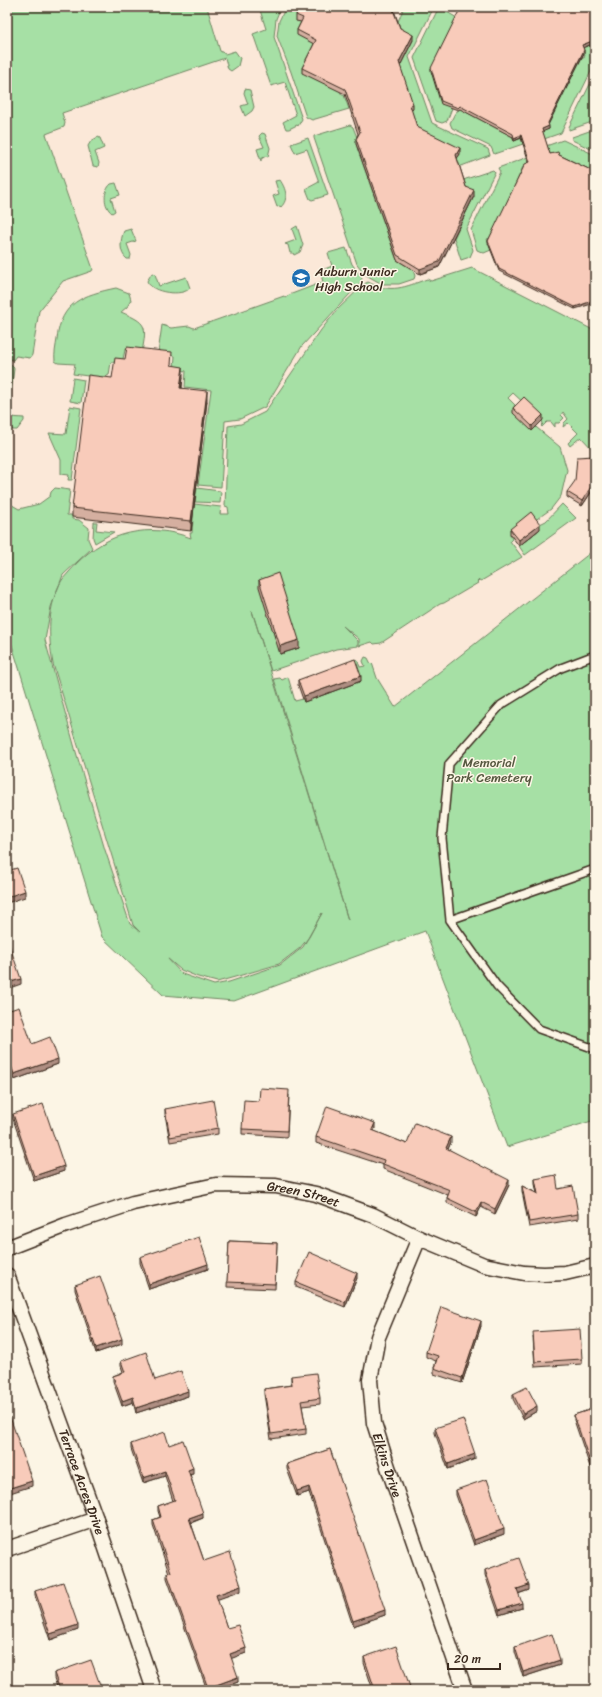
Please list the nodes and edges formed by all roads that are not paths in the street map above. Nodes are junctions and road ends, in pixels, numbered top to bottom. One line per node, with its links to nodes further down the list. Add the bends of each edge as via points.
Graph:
1 (595, 655): 3 (lane, via 561,668 501,705 449,764 442,838)
2 (595, 869): 3 (lane)
3 (450, 920): 4 (lane, via 497,986 539,1029)
4 (595, 1049)
5 (419, 1238): 6 (street, Green Street, via 373,1215 316,1194 276,1186 216,1184 133,1203); 7 (street, Green Street, via 484,1264 524,1273 565,1273); 12 (street, Elkins Drive, via 378,1337 370,1380 374,1423)
6 (7, 1248)
7 (595, 1266)
8 (7, 1275): 9 (street, Terrace Acres Drive)
9 (96, 1519): 10 (street); 11 (street, Terrace Acres Drive)
10 (7, 1550)
11 (154, 1690)
12 (465, 1690)

